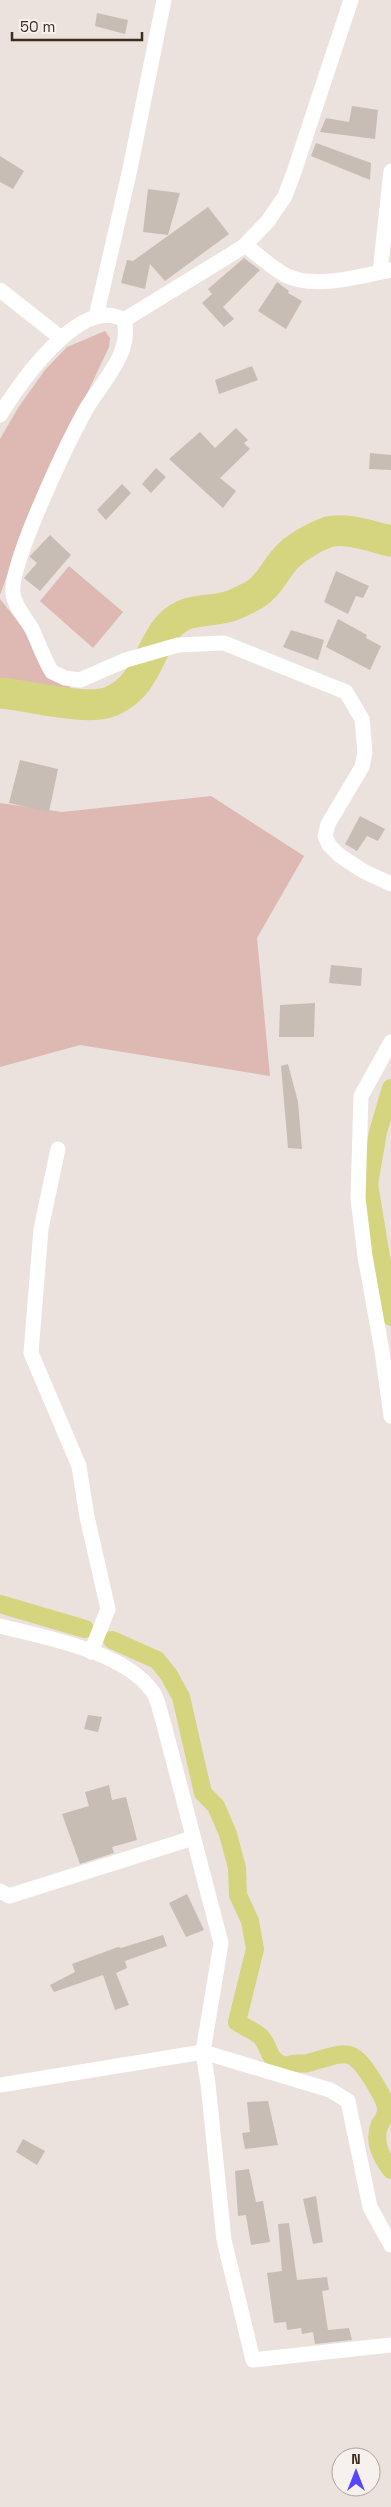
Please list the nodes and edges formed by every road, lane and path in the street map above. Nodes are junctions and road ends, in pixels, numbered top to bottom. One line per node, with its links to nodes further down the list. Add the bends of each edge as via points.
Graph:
1 (164, 0): 7 (street)
2 (351, 0): 4 (street, via 284,196)
3 (391, 171): 5 (street)
4 (245, 245): 5 (street, via 287,276 301,279 323,281); 8 (street)
5 (385, 271)
6 (0, 290): 9 (street)
7 (96, 317): 8 (street, via 111,315); 9 (street)
8 (124, 320): 11 (street, via 126,330 120,356 85,411 46,493 18,564 13,595 19,609 52,672 64,678 80,680 126,660 178,645 224,644 346,692 362,719 365,752 362,767 328,824 325,836 329,846 339,855)
9 (61, 338): 10 (street, via 46,352)
10 (0, 415)
11 (391, 884)
12 (391, 1042): 14 (street, via 361,1096 358,1198)
13 (58, 1149): 16 (street, via 41,1229 31,1353 79,1466 108,1609)
14 (391, 1416)
15 (0, 1626): 16 (street, via 62,1640)
16 (91, 1652): 17 (street, via 128,1667 153,1692)
17 (193, 1838): 18 (street, via 9,1896); 19 (street, via 221,1943)
18 (0, 1891)
19 (203, 2052): 20 (street); 21 (street, via 330,2090 348,2101 370,2207); 22 (street, via 224,2240 253,2360)
20 (0, 2085)
21 (391, 2245)
22 (391, 2345)

